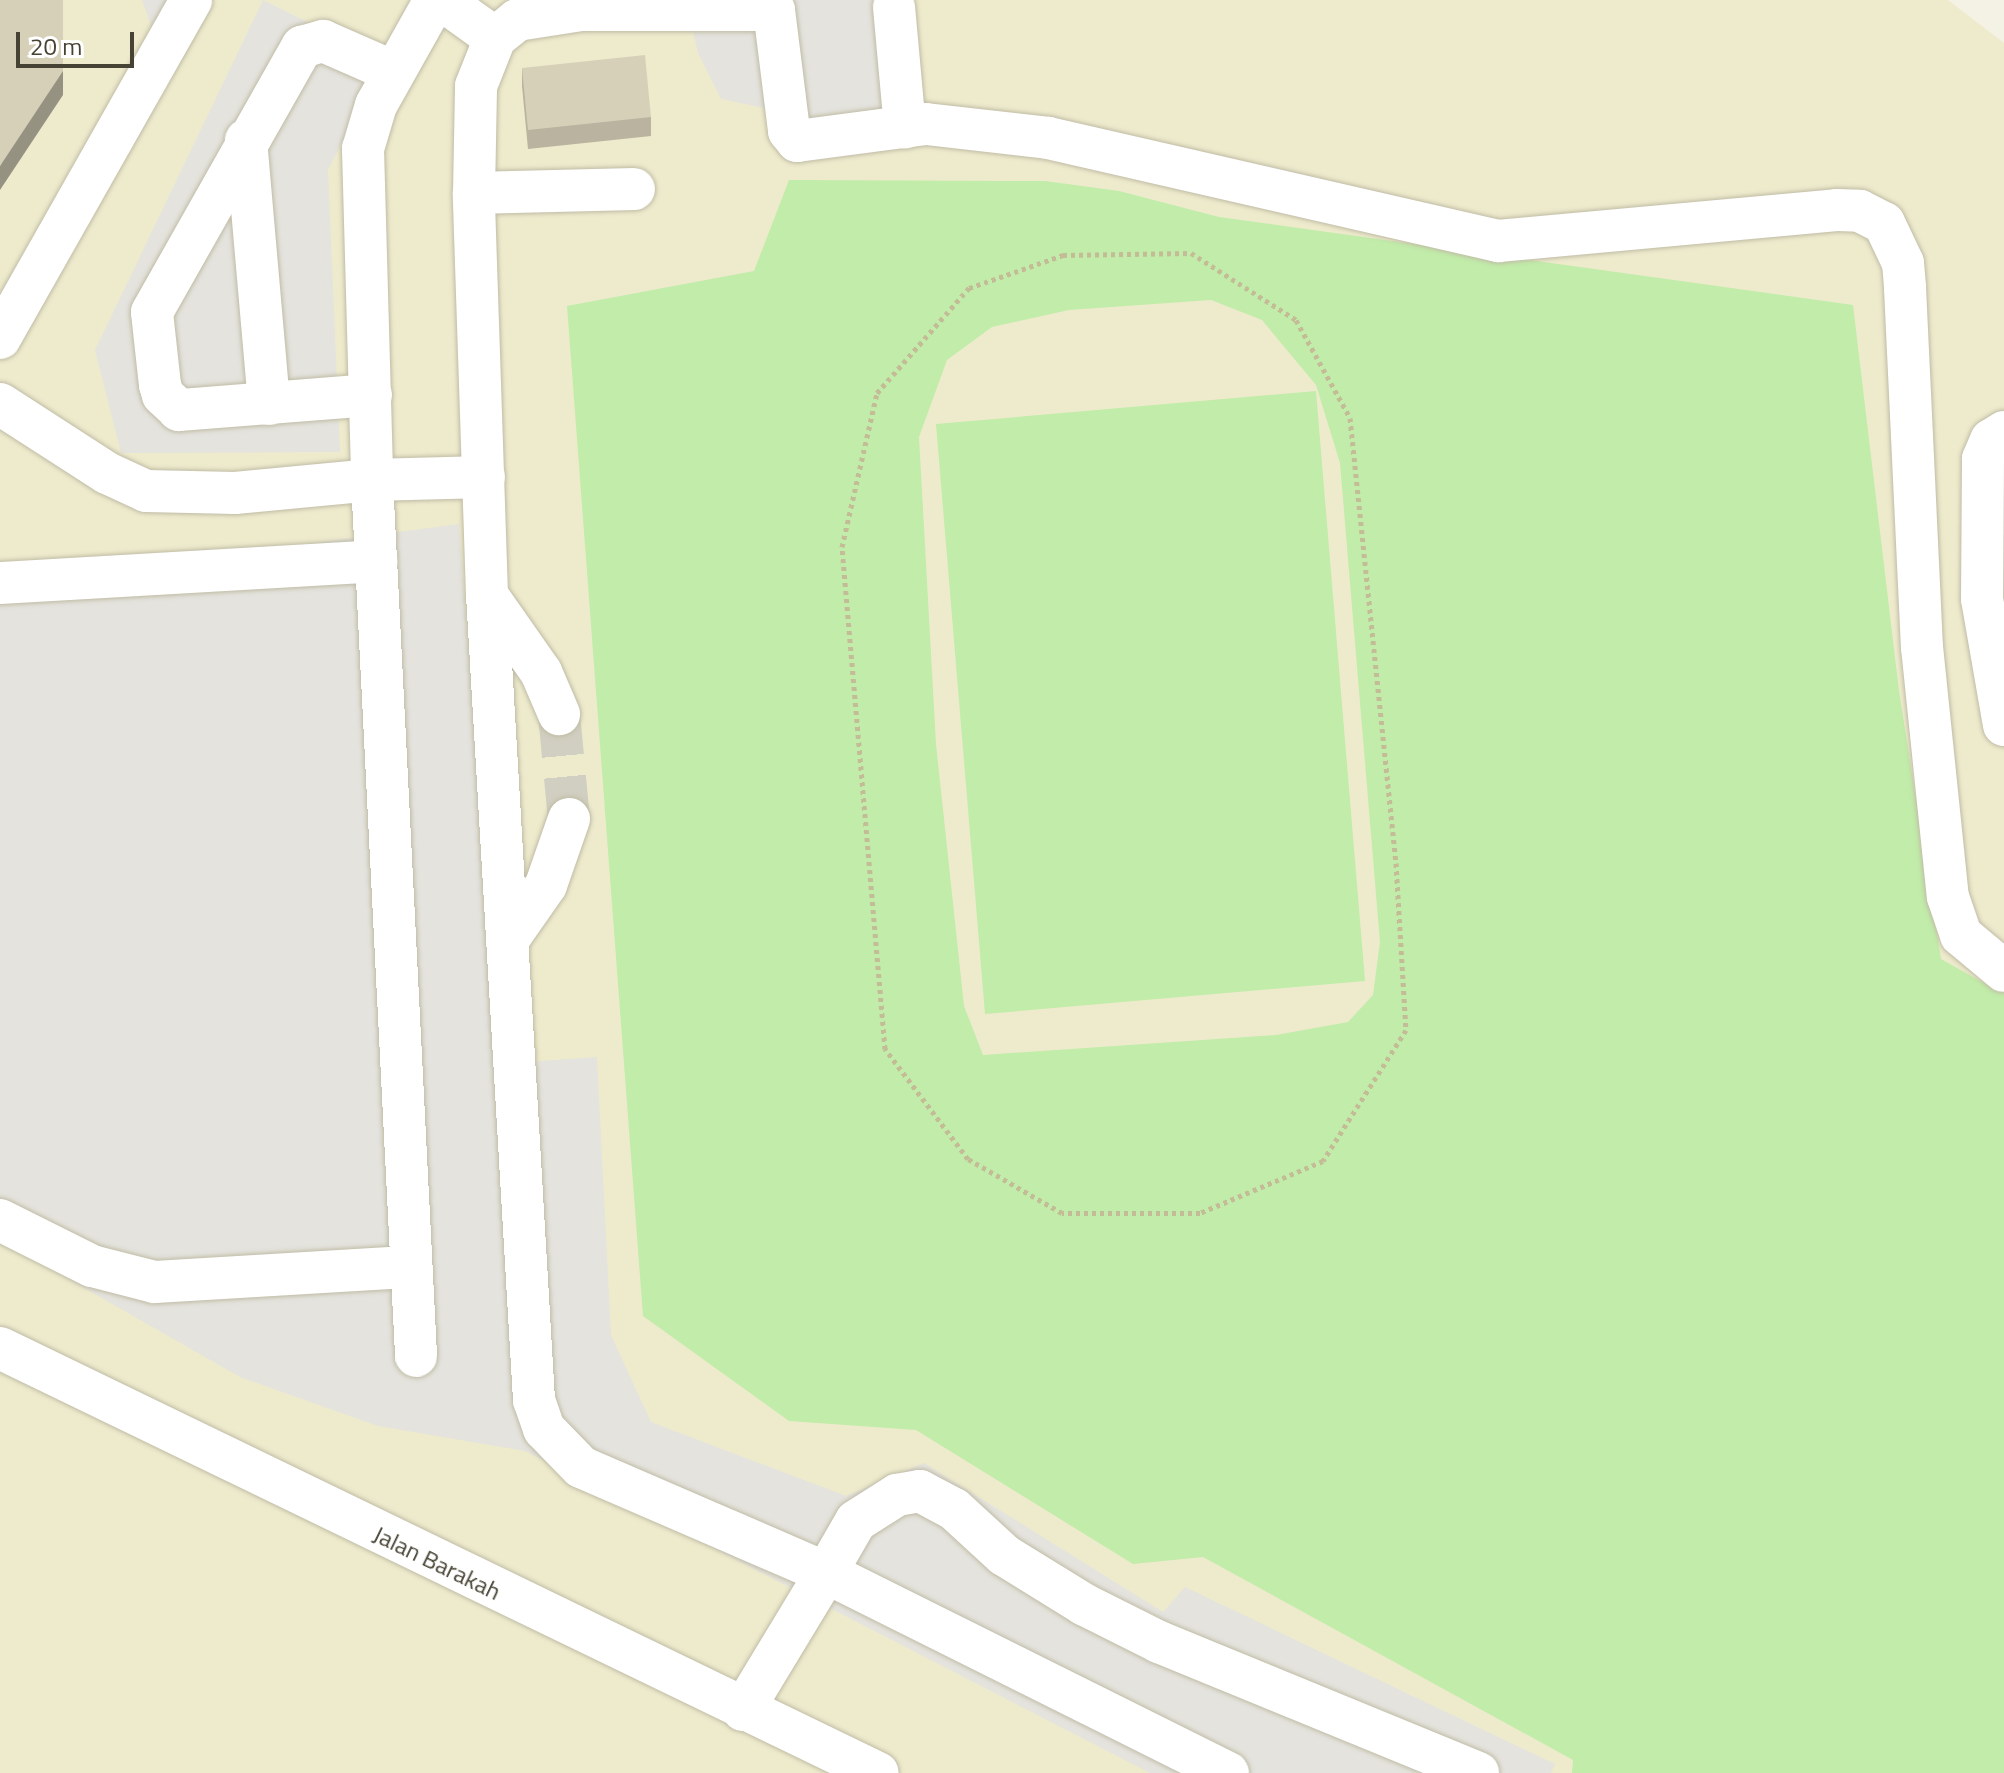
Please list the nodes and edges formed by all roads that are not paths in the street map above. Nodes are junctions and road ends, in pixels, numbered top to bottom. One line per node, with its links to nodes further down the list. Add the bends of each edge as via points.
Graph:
1 (191, 0): 13 (street)
2 (435, 0): 8 (street)
3 (442, 0): 7 (street)
4 (660, 3): 5 (street); 7 (street, via 543,13 517,20)
5 (774, 5): 9 (street, via 789,131 797,141)
6 (894, 7): 9 (street)
7 (495, 38): 12 (street, via 476,86)
8 (394, 72): 10 (street, via 333,43 312,42 295,55); 14 (street, via 376,105 363,149)
9 (905, 127): 27 (street, via 926,124 1048,138 1498,241 1837,210 1860,211 1884,223 1903,263 1922,647 1948,897 1961,935)
10 (246, 140): 16 (street); 16 (street, via 162,291 152,321 160,385 170,404 191,410)
11 (634, 189): 12 (street)
12 (474, 193): 18 (street)
13 (0, 338)
14 (371, 395): 16 (street); 19 (street)
15 (0, 404): 19 (street, via 107,473 146,491 235,493)
16 (269, 404)
17 (2004, 432): 24 (street, via 1991,440 1983,459 1982,599)
18 (484, 477): 19 (street); 22 (street)
19 (372, 480): 20 (street)
20 (376, 561): 21 (street); 29 (street)
21 (0, 583)
22 (487, 595): 23 (street, via 541,672); 26 (street)
23 (559, 714)
24 (2004, 725)
25 (569, 819): 26 (street, via 546,885)
26 (507, 941): 32 (street, via 534,1400 544,1429 561,1451 605,1480)
27 (2004, 971)
28 (0, 1220): 29 (street, via 92,1266 155,1282)
29 (411, 1267): 31 (street)
30 (0, 1348): 33 (street, Jalan Barakah)
31 (416, 1356)
32 (826, 1573): 33 (street); 35 (street); 36 (street, via 856,1521 897,1495 920,1491 954,1509 1004,1555 1085,1605 1159,1642)
33 (743, 1710): 34 (street, Jalan Barakah)
34 (878, 1773)
35 (1228, 1773)
36 (1478, 1773)

